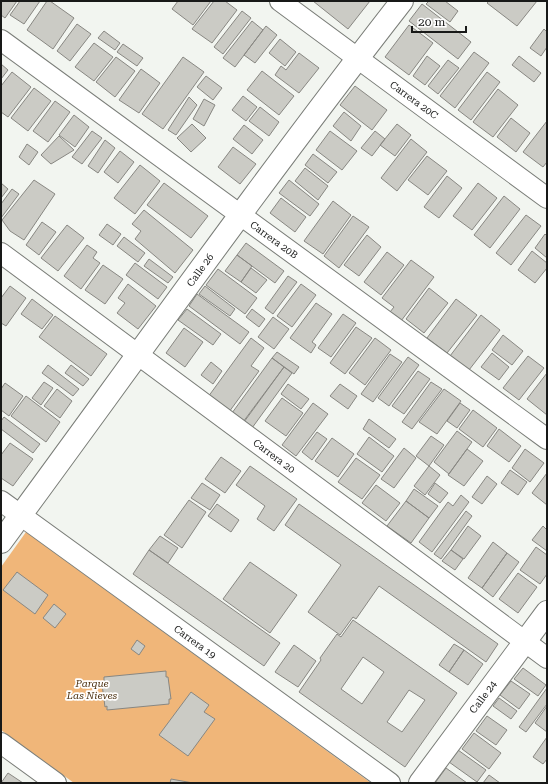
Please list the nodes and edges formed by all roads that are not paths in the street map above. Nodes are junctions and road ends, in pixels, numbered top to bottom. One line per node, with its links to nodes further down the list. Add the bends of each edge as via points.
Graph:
1 (280, 1): 4 (street, Carrera 20C)
2 (402, 1): 4 (street, Calle 26)
3 (1, 40): 6 (street, Carrera 20B)
4 (357, 58): 5 (street, Carrera 20C); 6 (street, Calle 26)
5 (547, 198)
6 (240, 215): 8 (street, Calle 26); 9 (street, Carrera 20B)
7 (1, 253): 8 (street, Carrera 20)
8 (138, 356): 11 (street, Calle 26); 14 (street, Carrera 20)
9 (547, 439)
10 (1, 501): 11 (street, Carrera 19)
11 (20, 516): 12 (street, Calle 26); 18 (street, Carrera 19)
12 (1, 542)
13 (547, 612): 14 (street, Calle 24)
14 (524, 642): 15 (street, Carrera 20); 19 (street, Calle 24)
15 (547, 658)
16 (1, 743): 17 (street)
17 (56, 783)
18 (390, 783)
19 (420, 783)

